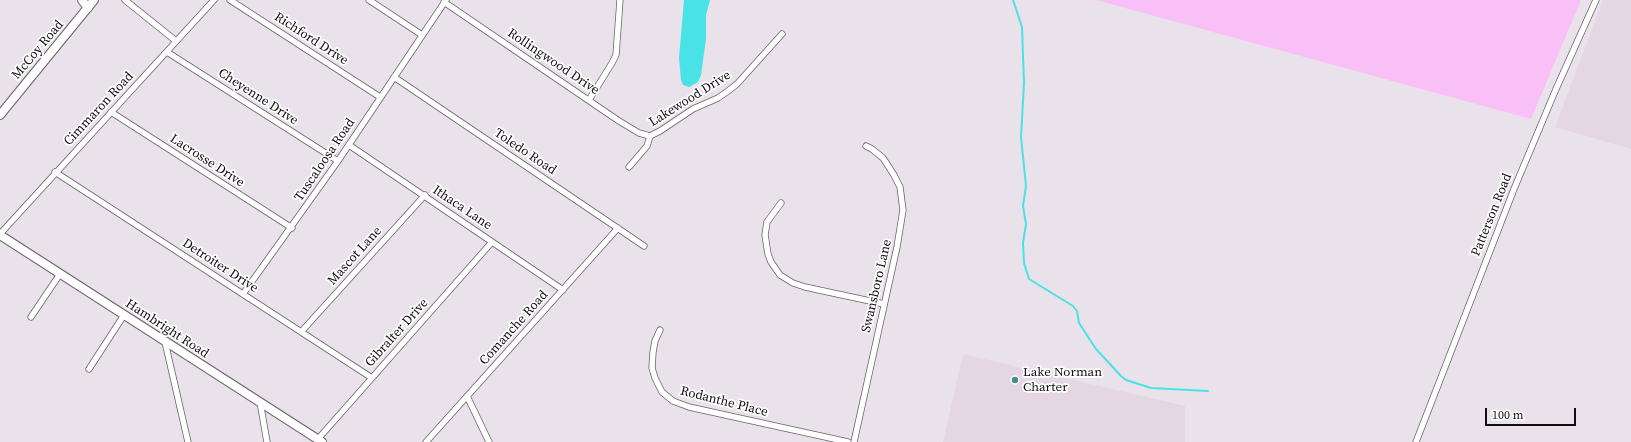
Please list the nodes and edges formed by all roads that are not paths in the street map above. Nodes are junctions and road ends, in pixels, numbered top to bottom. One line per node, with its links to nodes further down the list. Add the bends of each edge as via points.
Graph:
1 (82, 0): 10 (main road)
2 (94, 0): 10 (main road, McCoy Road)
3 (125, 0): 13 (street)
4 (214, 0): 13 (street, Cimmaron Road)
5 (230, 0): 16 (street, Richford Drive)
6 (369, 0): 12 (street)
7 (620, 0): 17 (street, via 616,54)
8 (1596, 0): 53 (street, Patterson Road, via 1514,189)
9 (445, 1): 12 (street, Tuscaloosa Road); 17 (street, Rollingwood Drive)
10 (88, 8): 19 (main road, McCoy Road)
11 (782, 34): 20 (street, Lakewood Drive, via 728,91)
12 (422, 35): 15 (street, Tuscaloosa Road)
13 (176, 40): 14 (street, Cimmaron Road)
14 (167, 52): 18 (street, Cimmaron Road); 23 (street, Cheyenne Drive)
15 (394, 77): 16 (street, Tuscaloosa Road); 29 (street, Toledo Road)
16 (380, 97): 21 (street, Tuscaloosa Road)
17 (589, 100): 20 (street, Rollingwood Drive, via 639,133)
18 (111, 112): 25 (street, Cimmaron Road); 28 (street, Lacrosse Drive)
19 (0, 115)
20 (650, 136): 24 (street, Lakewood Drive, via 647,146)
21 (349, 145): 23 (street, Tuscaloosa Road); 26 (street, Ithaca Lane)
22 (866, 146): 36 (street, Swansboro Lane, via 889,166 898,183 903,202 903,220)
23 (338, 161): 28 (street, Tuscaloosa Road)
24 (630, 167)
25 (55, 172): 30 (street, Cimmaron Road); 35 (street, Detroiter Drive)
26 (425, 195): 31 (street, Ithaca Lane); 40 (street, Mascot Lane)
27 (781, 203): 36 (street, via 767,222 765,235 768,254 773,267 780,275 805,288)
28 (292, 228): 35 (street, Tuscaloosa Road)
29 (618, 228): 32 (street, Toledo Road); 34 (street, Comanche Road)
30 (0, 234): 33 (main road, Hambright Road)
31 (492, 242): 34 (street, Ithaca Lane); 43 (street, Gibralter Drive)
32 (644, 246)
33 (60, 274): 37 (main road, Hambright Road); 38 (street)
34 (563, 290): 44 (street, Comanche Road)
35 (243, 294): 40 (street, Detroiter Drive)
36 (884, 304): 52 (street, Swansboro Lane)
37 (124, 316): 41 (main road, Hambright Road); 42 (street)
38 (31, 317)
39 (660, 330): 51 (street, Rodanthe Place, via 655,341 652,368 662,392 673,402)
40 (301, 332): 43 (street, Detroiter Drive)
41 (166, 342): 45 (main road, Hambright Road); 47 (street)
42 (89, 369)
43 (372, 378): 46 (street, Gibralter Drive)
44 (467, 396): 49 (street, Comanche Road); 50 (street)
45 (260, 402): 46 (main road, Hambright Road); 48 (street)
46 (320, 440)
47 (188, 442)
48 (267, 442)
49 (426, 442)
50 (489, 442)
51 (848, 442)
52 (854, 442)
53 (1416, 442)

